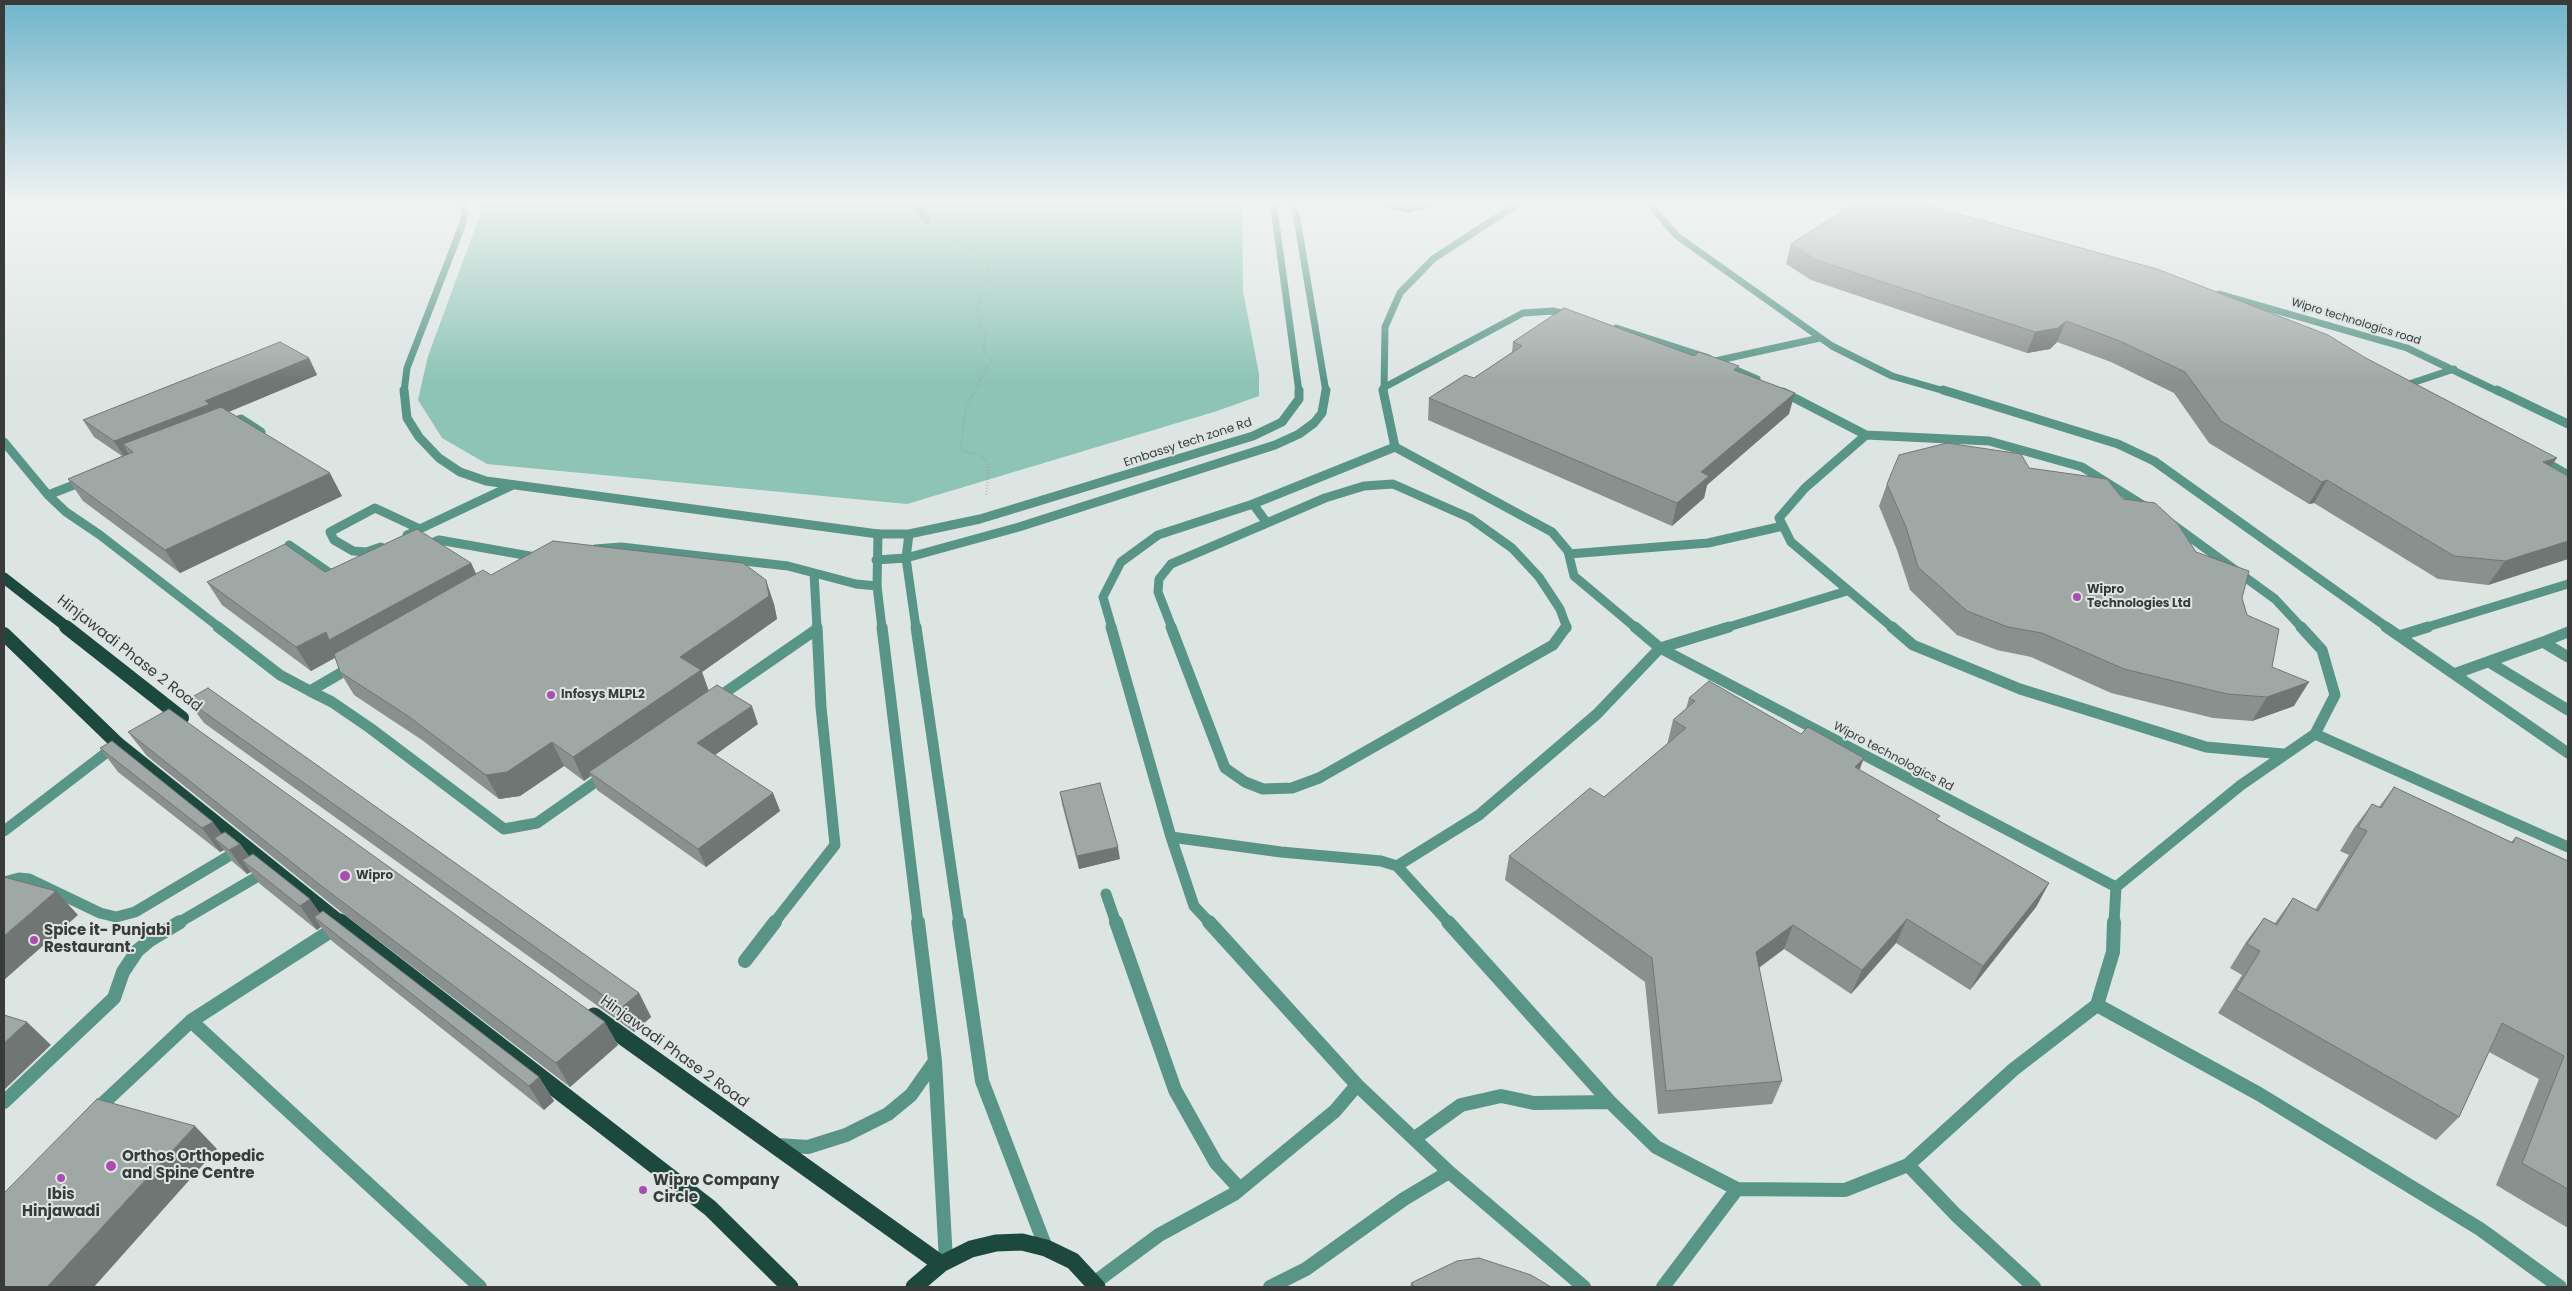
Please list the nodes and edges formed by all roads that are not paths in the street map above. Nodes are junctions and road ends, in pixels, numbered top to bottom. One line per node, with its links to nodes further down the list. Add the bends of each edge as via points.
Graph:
1 (448, 261): 25 (street, Embassy tech zone Rd, via 407,368 404,388 407,418 439,458 460,472)
2 (1281, 261): 32 (street, Embassy tech zone Rd, via 1299,389 1299,399 1282,422 1253,436 980,519)
3 (1304, 261): 37 (street, via 1326,393 1322,413 1314,424 1275,445 1019,527)
4 (1431, 261): 13 (street, via 1400,293 1386,327)
5 (1712, 261): 9 (street)
6 (2210, 292): 11 (street, Wipro technologics road, via 2398,346)
7 (1578, 317): 13 (street, via 1553,311 1523,313)
8 (1604, 324): 10 (street)
9 (1820, 338): 10 (street); 49 (street, via 1892,376 2118,444 2154,461)
10 (1715, 361): 12 (street)
11 (2454, 369): 15 (street, via 2403,386); 16 (street, Wipro technologics road)
12 (1766, 383)
13 (1382, 388): 21 (street)
14 (1774, 388): 18 (street)
15 (2412, 391)
16 (2568, 424)
17 (222, 426): 19 (street, via 241,418)
18 (1866, 435): 29 (street, via 1805,488 1779,518); 60 (street, via 1989,441 2082,467 2157,514 2276,598 2322,650 2335,695)
19 (271, 439)
20 (4, 442): 26 (street)
21 (1395, 447): 27 (street); 36 (street, via 1552,532)
22 (2534, 456): 23 (street)
23 (2568, 475)
24 (94, 477): 26 (street)
25 (513, 485): 30 (street); 31 (street, Embassy tech zone Rd)
26 (48, 495): 56 (street, via 280,675)
27 (1252, 504): 28 (street); 66 (street, via 1158,535 1121,562 1103,597)
28 (1267, 523): 28 (street, via 1364,486 1393,484 1470,518 1512,548 1539,577 1560,609 1567,629 1553,645 1319,778 1292,788 1263,789 1245,782 1225,768 1158,592 1159,579 1171,564)
29 (1783, 526): 36 (street, via 1708,543); 45 (street, via 1791,542)
30 (420, 529): 30 (street, via 366,552 353,551 334,540 330,532 375,508)
31 (878, 534): 32 (street, Embassy tech zone Rd); 38 (street)
32 (909, 534): 37 (street)
33 (289, 545): 41 (street, via 338,579)
34 (418, 549): 39 (street, via 439,540 548,557)
35 (584, 549): 40 (street, via 621,547 788,566)
36 (1569, 554): 51 (street, Wipro technologics Rd, via 1574,576)
37 (906, 558): 38 (street); 90 (street, via 982,1081)
38 (876, 560): 44 (street)
39 (527, 568)
40 (814, 573): 44 (street); 46 (street)
41 (350, 577)
42 (4, 578): 59 (main road, Hinjawadi Phase 2 Road)
43 (2568, 584): 49 (street)
44 (877, 586): 79 (street)
45 (1847, 591): 51 (street); 62 (street, via 1913,645 2020,689 2206,747)
46 (817, 629): 57 (street); 75 (street, via 821,708 835,844)
47 (2568, 632): 50 (street)
48 (4, 634): 61 (main road)
49 (2399, 636): 55 (street)
50 (2543, 642): 52 (street); 54 (street)
51 (1660, 648): 70 (street, via 1597,714 1478,815); 72 (street, Wipro technologics Rd)
52 (2568, 657)
53 (362, 662): 56 (street)
54 (2489, 662): 55 (street); 58 (street)
55 (2454, 674): 63 (street)
56 (310, 691): 64 (street, via 370,728 504,828 536,823)
57 (705, 707)
58 (2568, 710)
59 (194, 727)
60 (2315, 734): 62 (street); 68 (street)
61 (118, 744): 65 (street); 67 (main road)
62 (2283, 754): 72 (street, via 2241,784)
63 (2568, 754)
64 (617, 768)
65 (4, 831)
66 (1171, 837): 70 (street, via 1381,861); 80 (street, via 1194,906)
67 (247, 845): 69 (main road); 71 (street, via 134,912 116,917 100,913 29,879)
68 (2568, 847)
69 (274, 866): 74 (main road); 81 (street, via 137,951 123,972 114,998)
70 (1397, 866): 82 (street)
71 (4, 882)
72 (2116, 886): 76 (street, via 2113,952)
73 (1106, 894): 88 (street, via 1175,1090 1216,1163)
74 (342, 924): 78 (street); 94 (main road, via 710,1208)
75 (745, 961)
76 (2097, 1004): 86 (street, via 2014,1069); 100 (street, via 2276,1104 2480,1230)
77 (579, 1005): 85 (main road, Hinjawadi Phase 2 Road)
78 (191, 1021): 83 (street); 93 (street)
79 (935, 1061): 85 (street, via 911,1095 888,1114 846,1135 808,1147); 91 (street)
80 (1357, 1085): 84 (street); 88 (street, via 1335,1111)
81 (4, 1102)
82 (1610, 1102): 84 (street, via 1534,1103 1501,1096 1461,1105); 89 (street, via 1656,1147)
83 (90, 1116)
84 (1415, 1138): 87 (street)
85 (774, 1145): 91 (main road, Hinjawadi Phase 2 Road)
86 (1908, 1165): 89 (street, via 1845,1190); 99 (street, via 1956,1215)
87 (1449, 1172): 96 (street, via 1404,1199 1306,1270); 97 (street)
88 (1240, 1189): 92 (street, via 1159,1235)
89 (1738, 1189): 98 (street)
90 (1046, 1248): 91 (main road, via 1022,1242 996,1243 971,1249); 92 (main road, via 1073,1261)
91 (944, 1262): 95 (main road)
92 (1095, 1285)
93 (480, 1287)
94 (790, 1287)
95 (914, 1287)
96 (1270, 1287)
97 (1584, 1287)
98 (1663, 1287)
99 (2034, 1287)
100 (2560, 1287)

